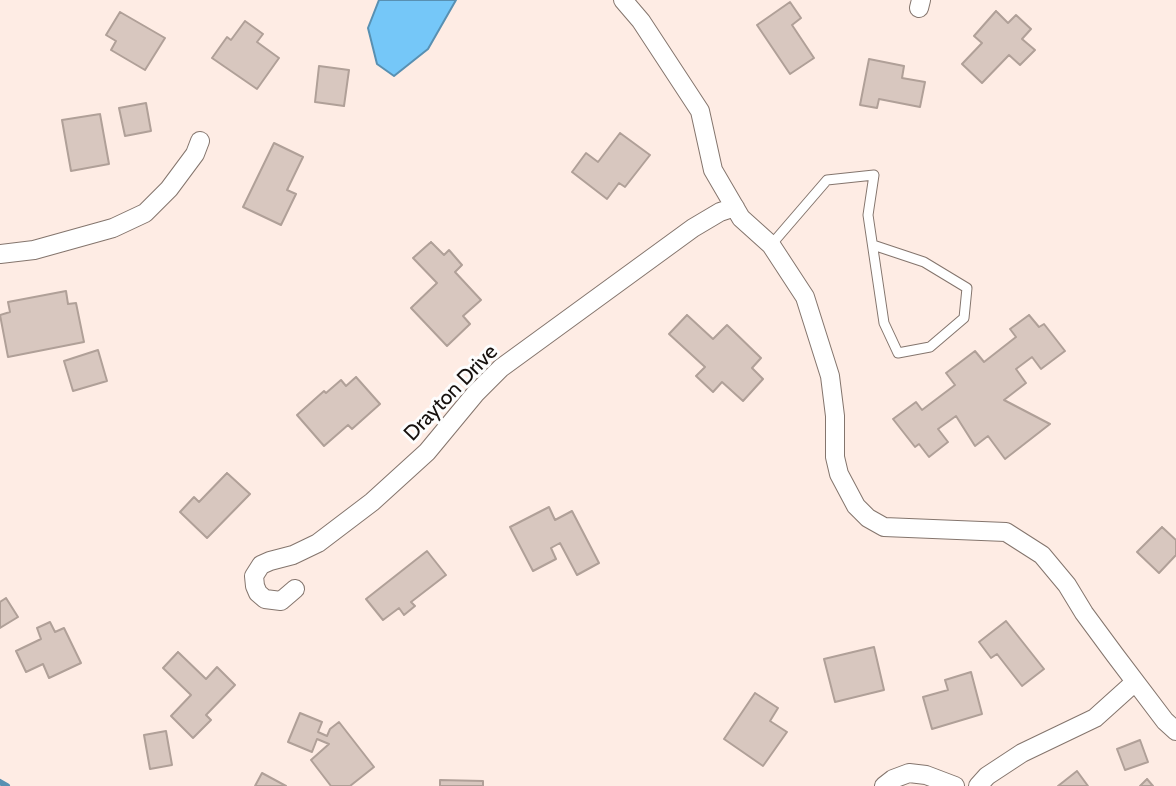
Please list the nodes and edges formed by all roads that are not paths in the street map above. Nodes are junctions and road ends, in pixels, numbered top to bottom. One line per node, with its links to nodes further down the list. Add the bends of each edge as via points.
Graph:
1 (622, 0): 3 (street, via 700,111 713,170)
2 (200, 141): 6 (street, via 169,189 137,218 34,250)
3 (735, 207): 4 (street); 7 (street, Drayton Drive, via 693,228 501,368 427,452 372,502 318,543 261,565 254,576 258,593 265,599 281,601)
4 (771, 245): 5 (lane, via 827,180 874,175 868,215); 8 (street, via 805,297 830,376 837,466 856,506 884,527 1006,532 1042,555)
5 (873, 245): 5 (lane, via 884,323 898,353 930,348 964,318 967,288 924,262)
6 (0, 254)
7 (295, 589)
8 (1135, 682): 9 (street); 12 (street, via 1095,718 1022,754)
9 (1176, 731)
10 (884, 786): 11 (street, via 909,773)
11 (955, 786)
12 (978, 786)

